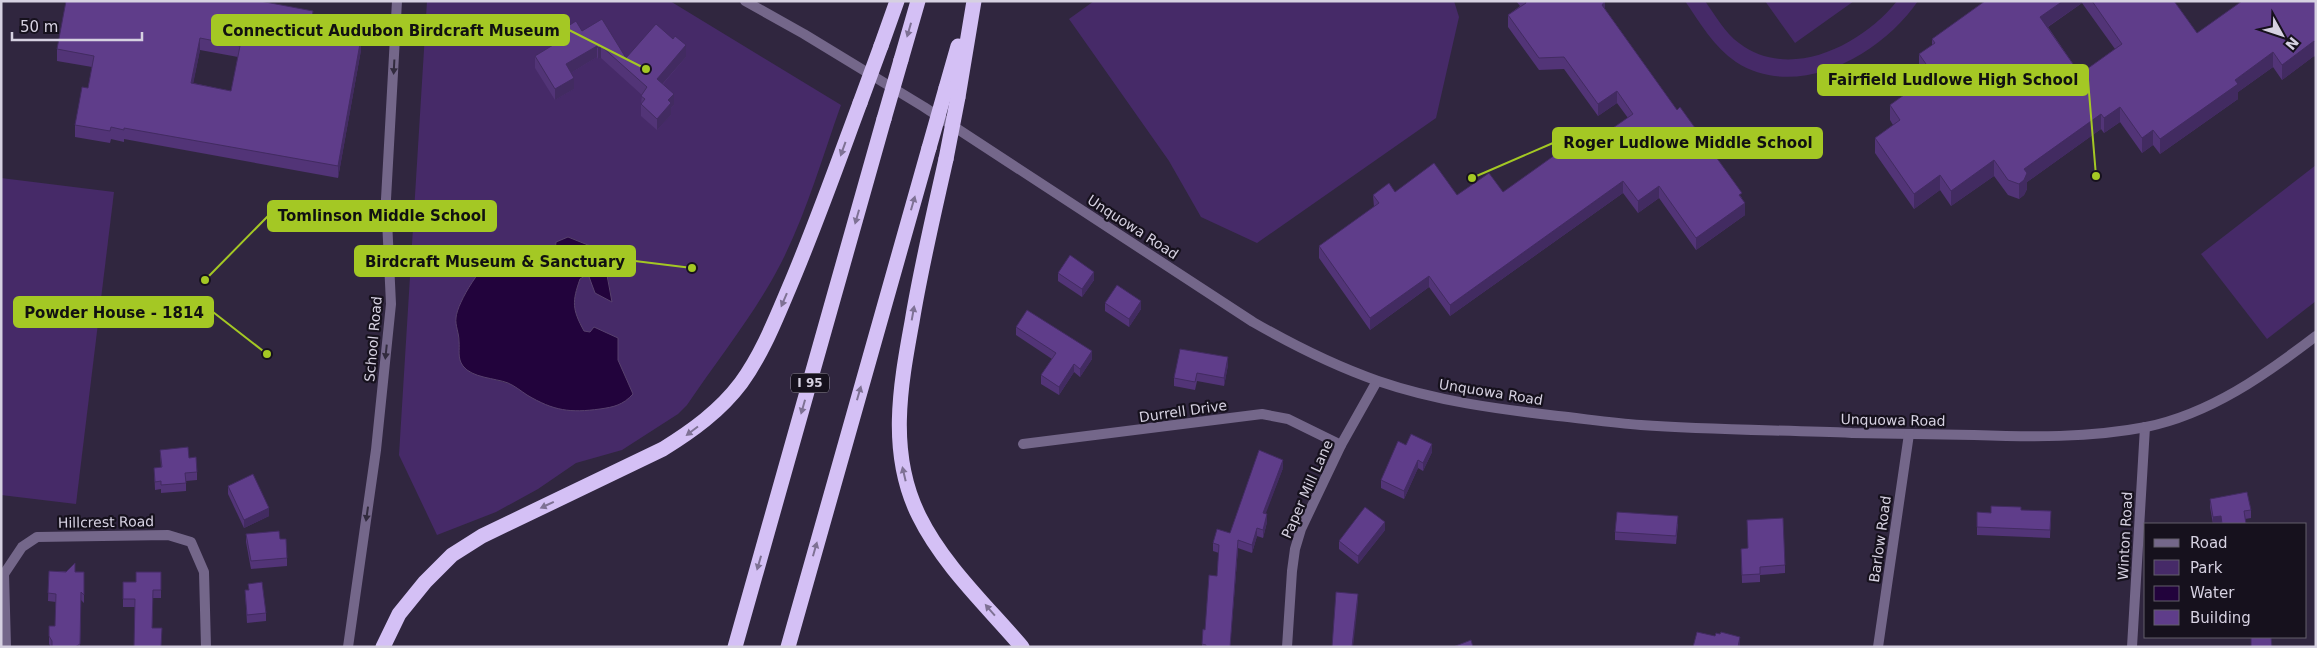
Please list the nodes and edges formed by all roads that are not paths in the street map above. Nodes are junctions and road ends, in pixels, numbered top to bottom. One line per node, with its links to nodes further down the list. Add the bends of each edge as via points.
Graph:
1 (397, 1): 15 (street, School Road, one-way to 15, via 386,198 391,304 376,450)
2 (745, 1): 8 (street, Unquowa Road, via 924,107 1253,322)
3 (897, 1): 16 (highway, one-way to 16, bridge, via 774,323 753,365 723,404 663,449 482,536 452,555 399,614)
4 (918, 1): 17 (highway, I 95, one-way to 17, bridge)
5 (973, 1): 6 (highway)
6 (952, 93): 18 (highway, one-way to 6, bridge, via 929,148); 19 (highway, one-way to 6, bridge, via 926,530 912,502 901,456 899,420 903,376 915,301 946,159)
7 (2316, 336): 9 (street, Unquowa Road, via 2276,366 2220,399 2172,420)
8 (1377, 381): 10 (street, Unquowa Road, via 1433,397 1505,410 1641,425); 12 (street, Paper Mill Lane)
9 (2146, 427): 10 (street, Unquowa Road, via 2045,437); 22 (street, Winton Road)
10 (1909, 434): 21 (street, Barlow Road)
11 (1023, 444): 12 (street, Durrell Drive, via 1262,414 1288,420)
12 (1341, 445): 20 (street, Paper Mill Lane, via 1301,529 1295,549)
13 (6, 647): 14 (street, Hillcrest Road, via 4,574 22,547 36,537 168,536 191,542 204,572)
14 (206, 647)
15 (348, 647)
16 (383, 647)
17 (735, 647)
18 (788, 647)
19 (1022, 647)
20 (1287, 647)
21 (1878, 647)
22 (2132, 647)

